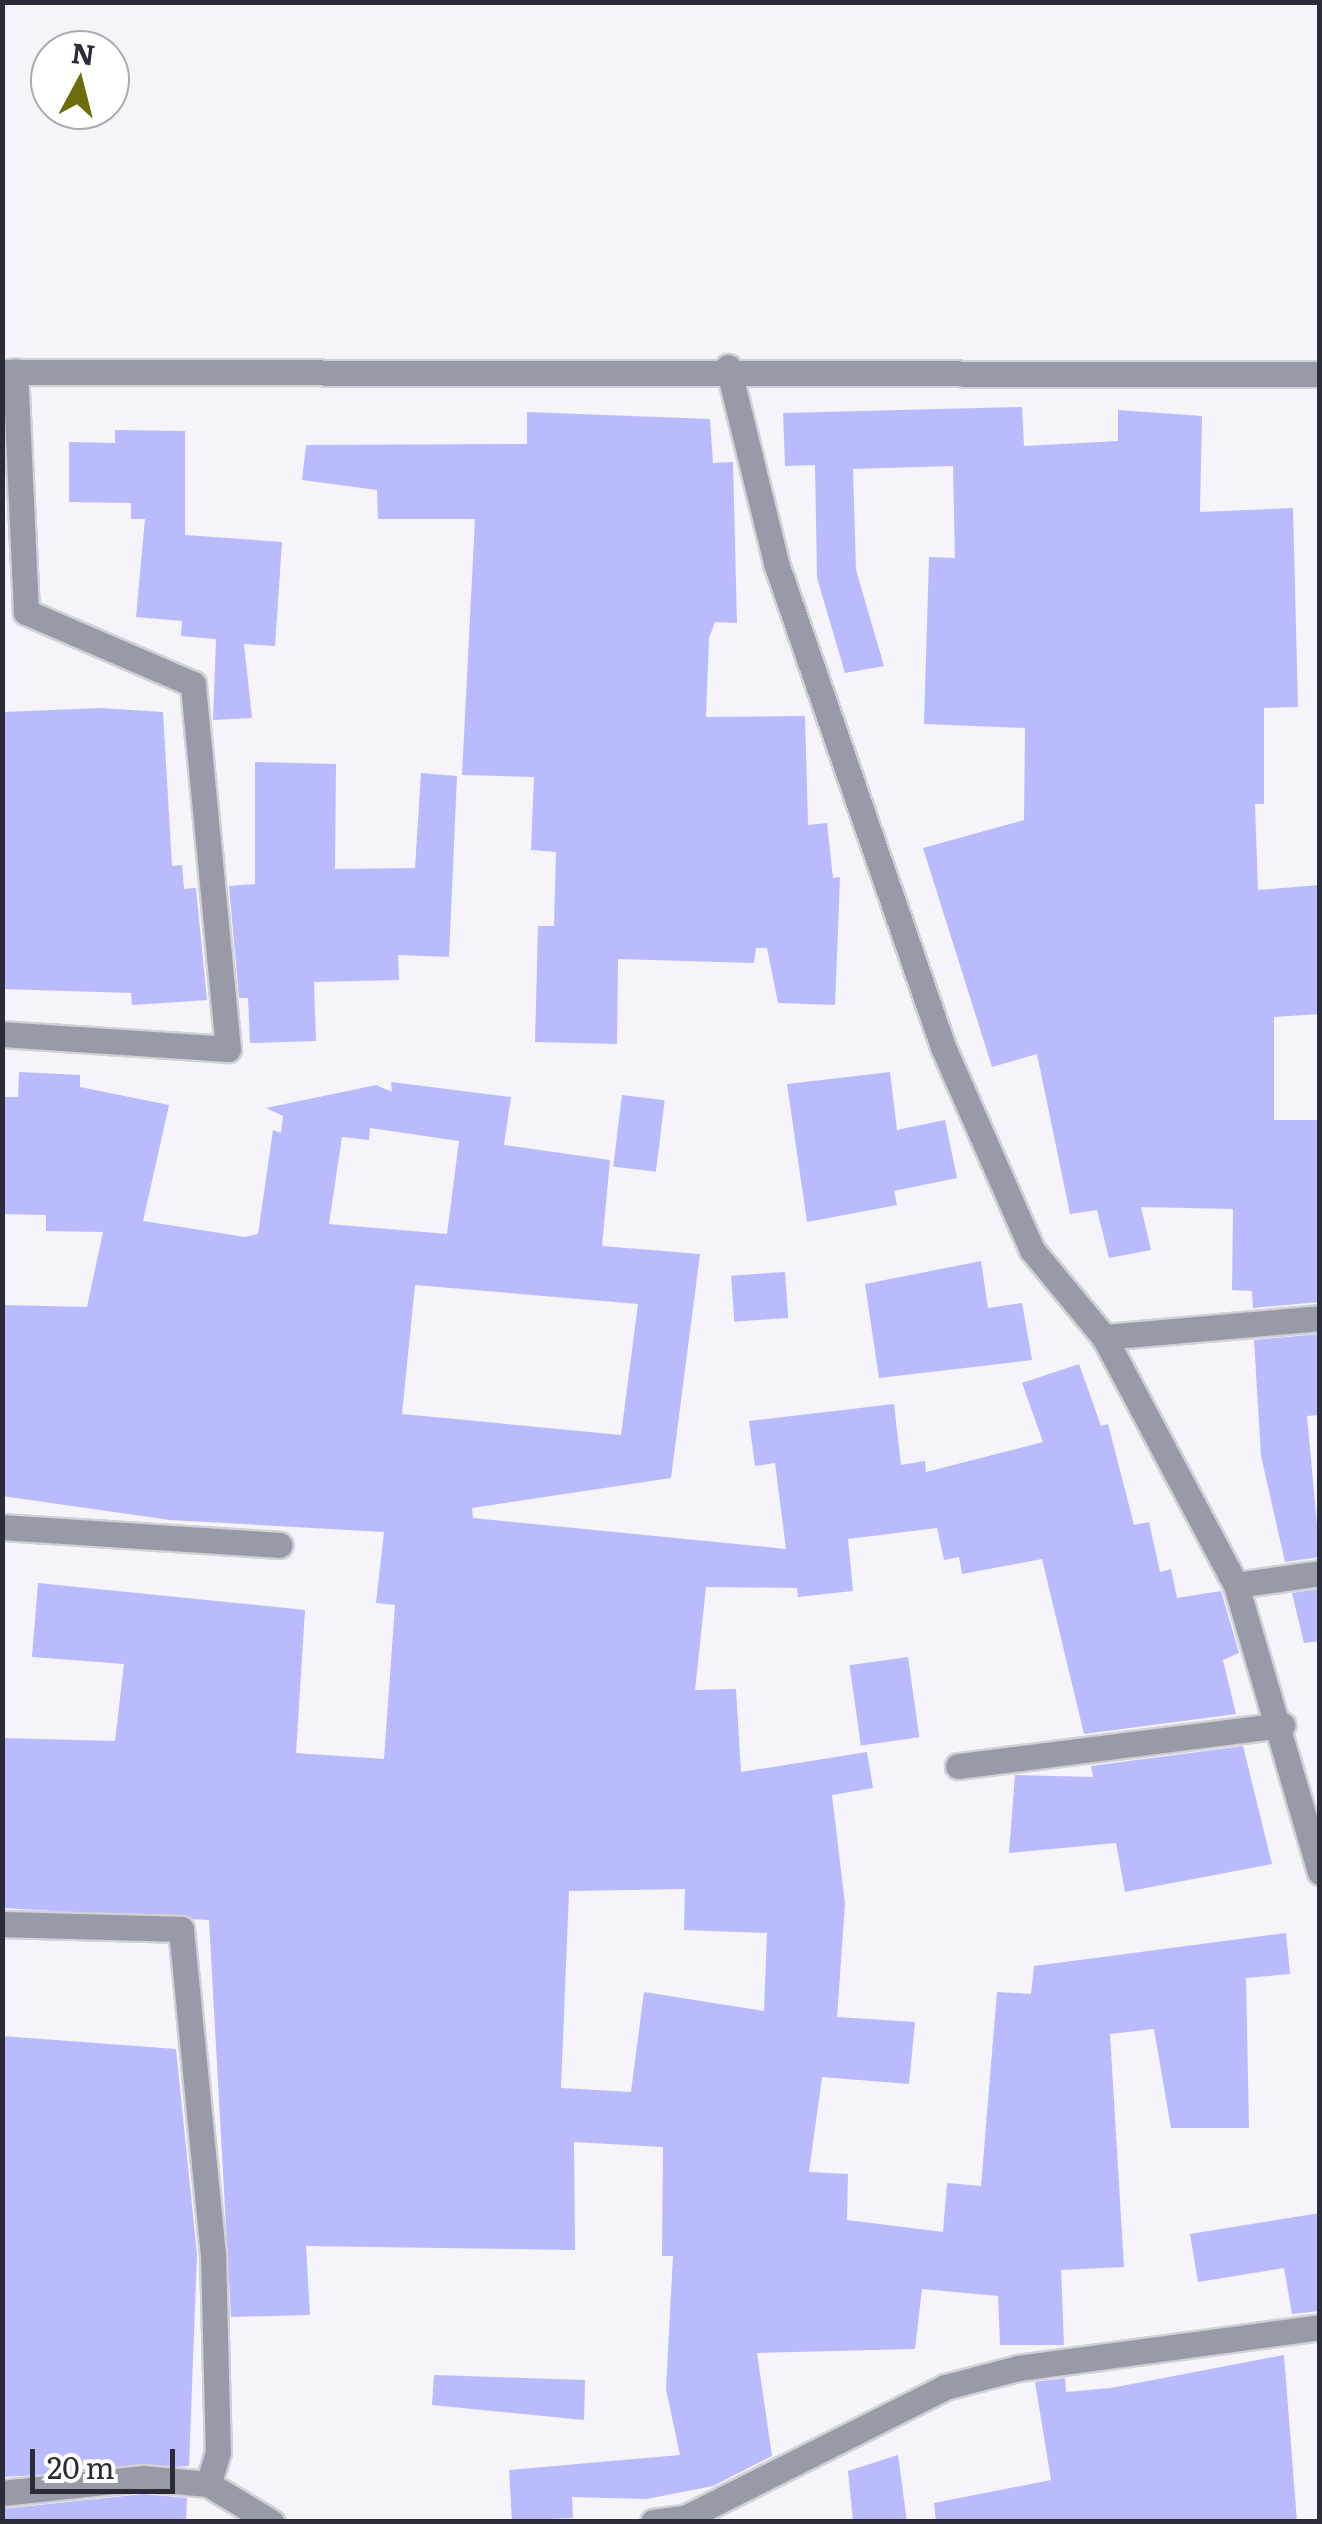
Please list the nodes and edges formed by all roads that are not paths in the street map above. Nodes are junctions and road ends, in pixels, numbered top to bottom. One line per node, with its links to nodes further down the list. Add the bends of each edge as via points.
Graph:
1 (728, 367): 2 (street); 3 (street); 6 (street, via 776,563 943,1047 1032,1250)
2 (9, 372): 4 (street, via 26,612 193,684 228,1049)
3 (1320, 374)
4 (2, 1034)
5 (1320, 1318): 6 (street)
6 (1104, 1337): 10 (street)
7 (2, 1527): 8 (street)
8 (279, 1545)
9 (1320, 1573): 10 (street)
10 (1236, 1585): 11 (street)
11 (1282, 1725): 12 (street); 13 (street)
12 (958, 1766)
13 (1320, 1872)
14 (2, 1924): 16 (street, via 181,1929 213,2252 218,2452)
15 (1320, 2327): 19 (street, via 1018,2368 945,2388 687,2517)
16 (208, 2484): 17 (street, via 144,2478); 18 (street)
17 (2, 2493)
18 (271, 2522)
19 (653, 2522)

